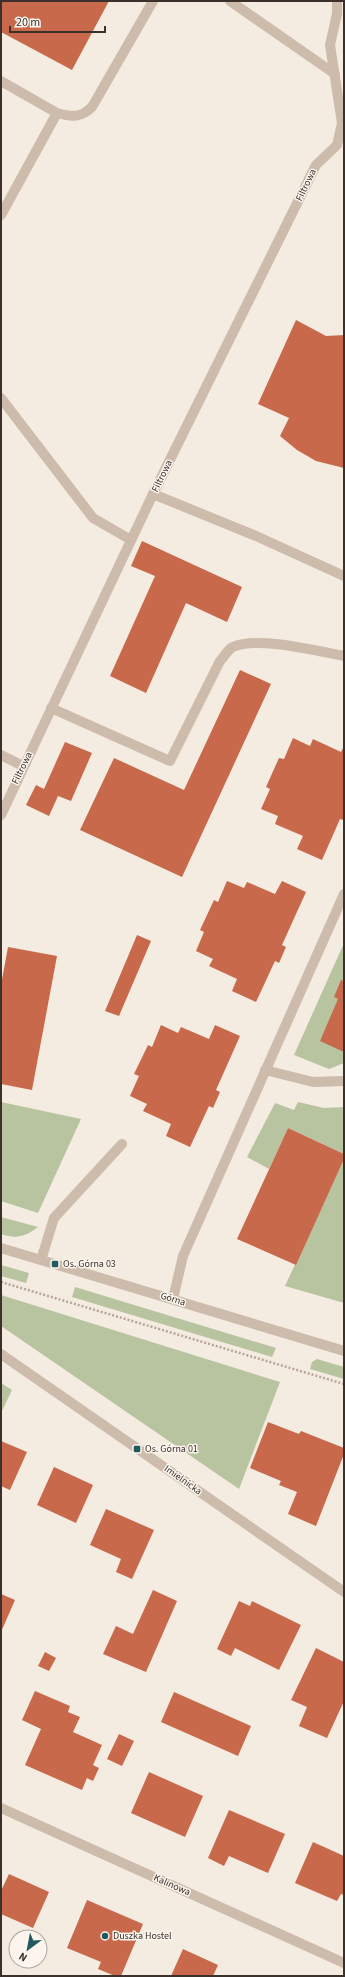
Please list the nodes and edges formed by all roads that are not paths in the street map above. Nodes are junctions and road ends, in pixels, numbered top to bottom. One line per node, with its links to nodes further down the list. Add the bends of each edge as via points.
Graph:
1 (153, 1): 6 (street, via 92,107 85,114 72,117)
2 (230, 1): 4 (street)
3 (337, 1): 4 (street, via 337,14 330,45)
4 (335, 74): 7 (street, via 342,123)
5 (1, 81): 6 (street)
6 (57, 113): 8 (street)
7 (341, 146): 10 (street, Filtrowa, via 316,165)
8 (1, 215)
9 (1, 398): 11 (street, via 93,518)
10 (153, 494): 11 (street, Filtrowa); 12 (street, via 256,536)
11 (131, 540): 14 (street, Filtrowa)
12 (344, 576)
13 (344, 656): 14 (street, via 288,645 256,643 232,647 220,661 170,761)
14 (51, 708): 16 (street, Filtrowa)
15 (1, 755): 16 (street)
16 (23, 766): 17 (street, Filtrowa)
17 (1, 815)
18 (344, 894): 19 (street)
19 (265, 1070): 20 (street, via 313,1082); 24 (street, via 183,1256)
20 (344, 1081)
21 (122, 1144): 23 (street, via 54,1218)
22 (1, 1248): 23 (street, Górna)
23 (41, 1260): 24 (street, Górna)
24 (173, 1299): 25 (street, Górna)
25 (344, 1351)
26 (1, 1354): 27 (street, Imielnicka)
27 (344, 1592)
28 (1, 1808): 29 (street, Kalinowa)
29 (344, 1962)

